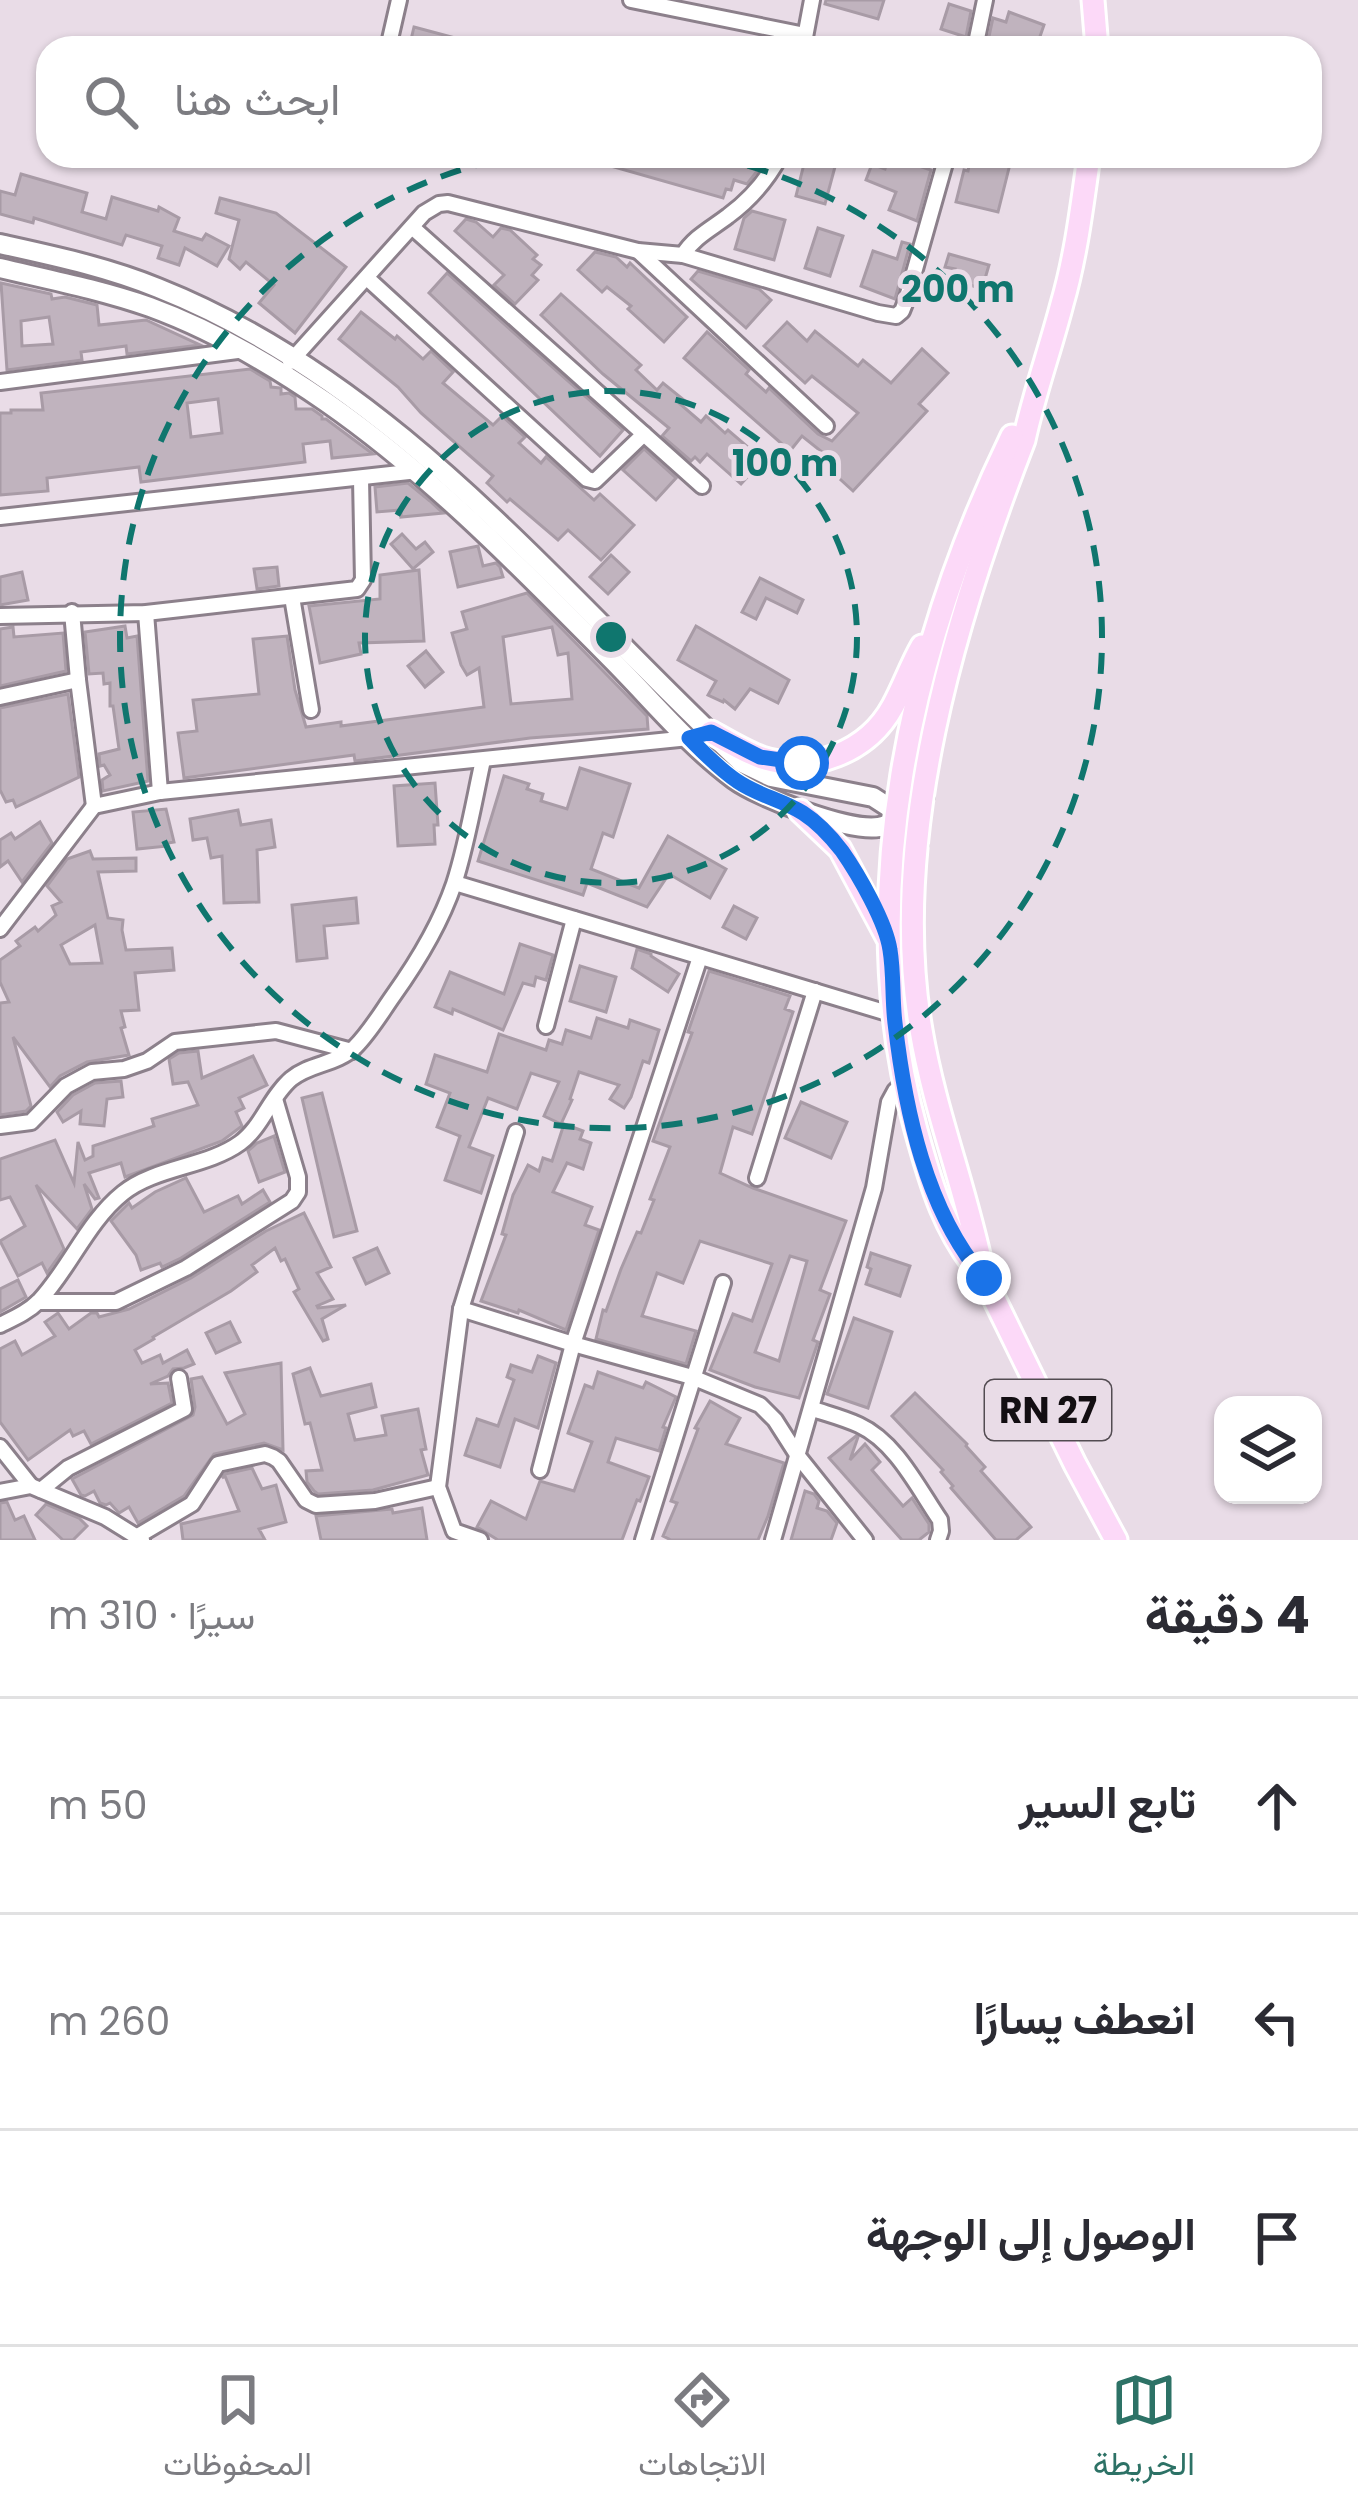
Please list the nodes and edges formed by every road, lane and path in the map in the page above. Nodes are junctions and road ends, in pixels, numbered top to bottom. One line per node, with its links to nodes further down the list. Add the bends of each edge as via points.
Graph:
1 (399, 0): 6 (street)
2 (631, 0): 7 (street)
3 (812, 0): 8 (street)
4 (985, 0): 9 (street)
5 (1093, 0): 10 (main road)
6 (391, 36)
7 (783, 36)
8 (805, 36)
9 (978, 36)
10 (1096, 36)
11 (774, 168): 17 (street, via 747,202)
12 (943, 168): 17 (street, via 896,316)
13 (1087, 168): 23 (main road, RN 27, via 1063,302)
14 (412, 227): 16 (street, via 431,207 448,203); 19 (street); 25 (street)
15 (0, 244): 21 (street, via 159,288 207,309)
16 (638, 251): 17 (street); 24 (street)
17 (683, 255)
18 (0, 268): 20 (street, via 152,308)
19 (367, 278): 21 (street); 25 (street, via 587,479 604,475)
20 (245, 350): 21 (street); 22 (street)
21 (288, 365): 26 (street, via 368,410); 27 (street)
22 (0, 382)
23 (1028, 413): 32 (main road, RN 27, via 1009,440); 42 (main road, RN 27, via 953,648)
24 (826, 426)
25 (644, 434): 29 (street)
26 (434, 465): 27 (street); 39 (street, via 530,551)
27 (414, 473): 28 (street); 39 (street)
28 (361, 478): 30 (street); 31 (street, via 364,580 346,592)
29 (702, 486)
30 (0, 517)
31 (292, 596): 34 (street); 38 (street)
32 (942, 608): 39 (main road, via 883,722 841,755 782,762); 45 (main road, RN 27, via 904,754)
33 (72, 612): 34 (street); 35 (street); 36 (street)
34 (146, 613): 41 (street)
35 (0, 616)
36 (78, 680): 37 (street); 43 (street)
37 (0, 697)
38 (311, 710)
39 (700, 735): 40 (street); 44 (street, via 738,782); 45 (street, via 757,772 873,797)
40 (483, 760): 41 (street); 47 (street)
41 (160, 792): 43 (street)
42 (924, 796): 45 (street); 46 (main road, RN 27)
43 (94, 806): 49 (street)
44 (800, 811): 45 (street, via 873,828); 50 (main road, via 840,849)
45 (897, 818): 46 (street); 50 (main road, RN 27)
46 (918, 843): 61 (main road, RN 27, via 920,1026)
47 (454, 883): 48 (street); 55 (street, via 424,951)
48 (574, 919): 51 (street); 54 (street)
49 (0, 929)
50 (890, 946): 53 (main road, RN 27)
51 (700, 957): 52 (street); 66 (street)
52 (815, 991): 53 (street); 60 (street)
53 (894, 1015): 56 (main road, RN 27)
54 (546, 1026)
55 (352, 1051): 57 (street, via 300,1072); 58 (street, via 276,1031 176,1042 147,1061 66,1086 31,1122)
56 (905, 1081): 61 (main road, RN 27, via 951,1233); 69 (street, via 890,1102)
57 (274, 1099): 63 (street, via 235,1147 125,1191); 63 (street, via 298,1177 292,1201 116,1302)
58 (0, 1126)
59 (516, 1132): 64 (street)
60 (757, 1178)
61 (984, 1278): 82 (main road, RN 27)
62 (723, 1283): 67 (street)
63 (38, 1302): 65 (street)
64 (460, 1309): 66 (street); 73 (street)
65 (0, 1325)
66 (573, 1344): 67 (street); 72 (street)
67 (692, 1377): 71 (street, via 760,1406); 78 (street)
68 (179, 1378): 74 (street, via 184,1409)
69 (813, 1409): 71 (street); 81 (street, via 860,1426 901,1461 940,1520)
70 (0, 1447): 74 (street)
71 (799, 1456): 79 (street); 80 (street)
72 (540, 1470)
73 (438, 1486): 76 (street, via 316,1505 273,1456 241,1457 218,1464 192,1504); 77 (street, via 454,1531)
74 (36, 1488): 75 (street); 76 (street)
75 (0, 1492)
76 (139, 1538)
77 (480, 1540)
78 (644, 1540)
79 (773, 1540)
80 (866, 1540)
81 (938, 1540)
82 (1116, 1540)

